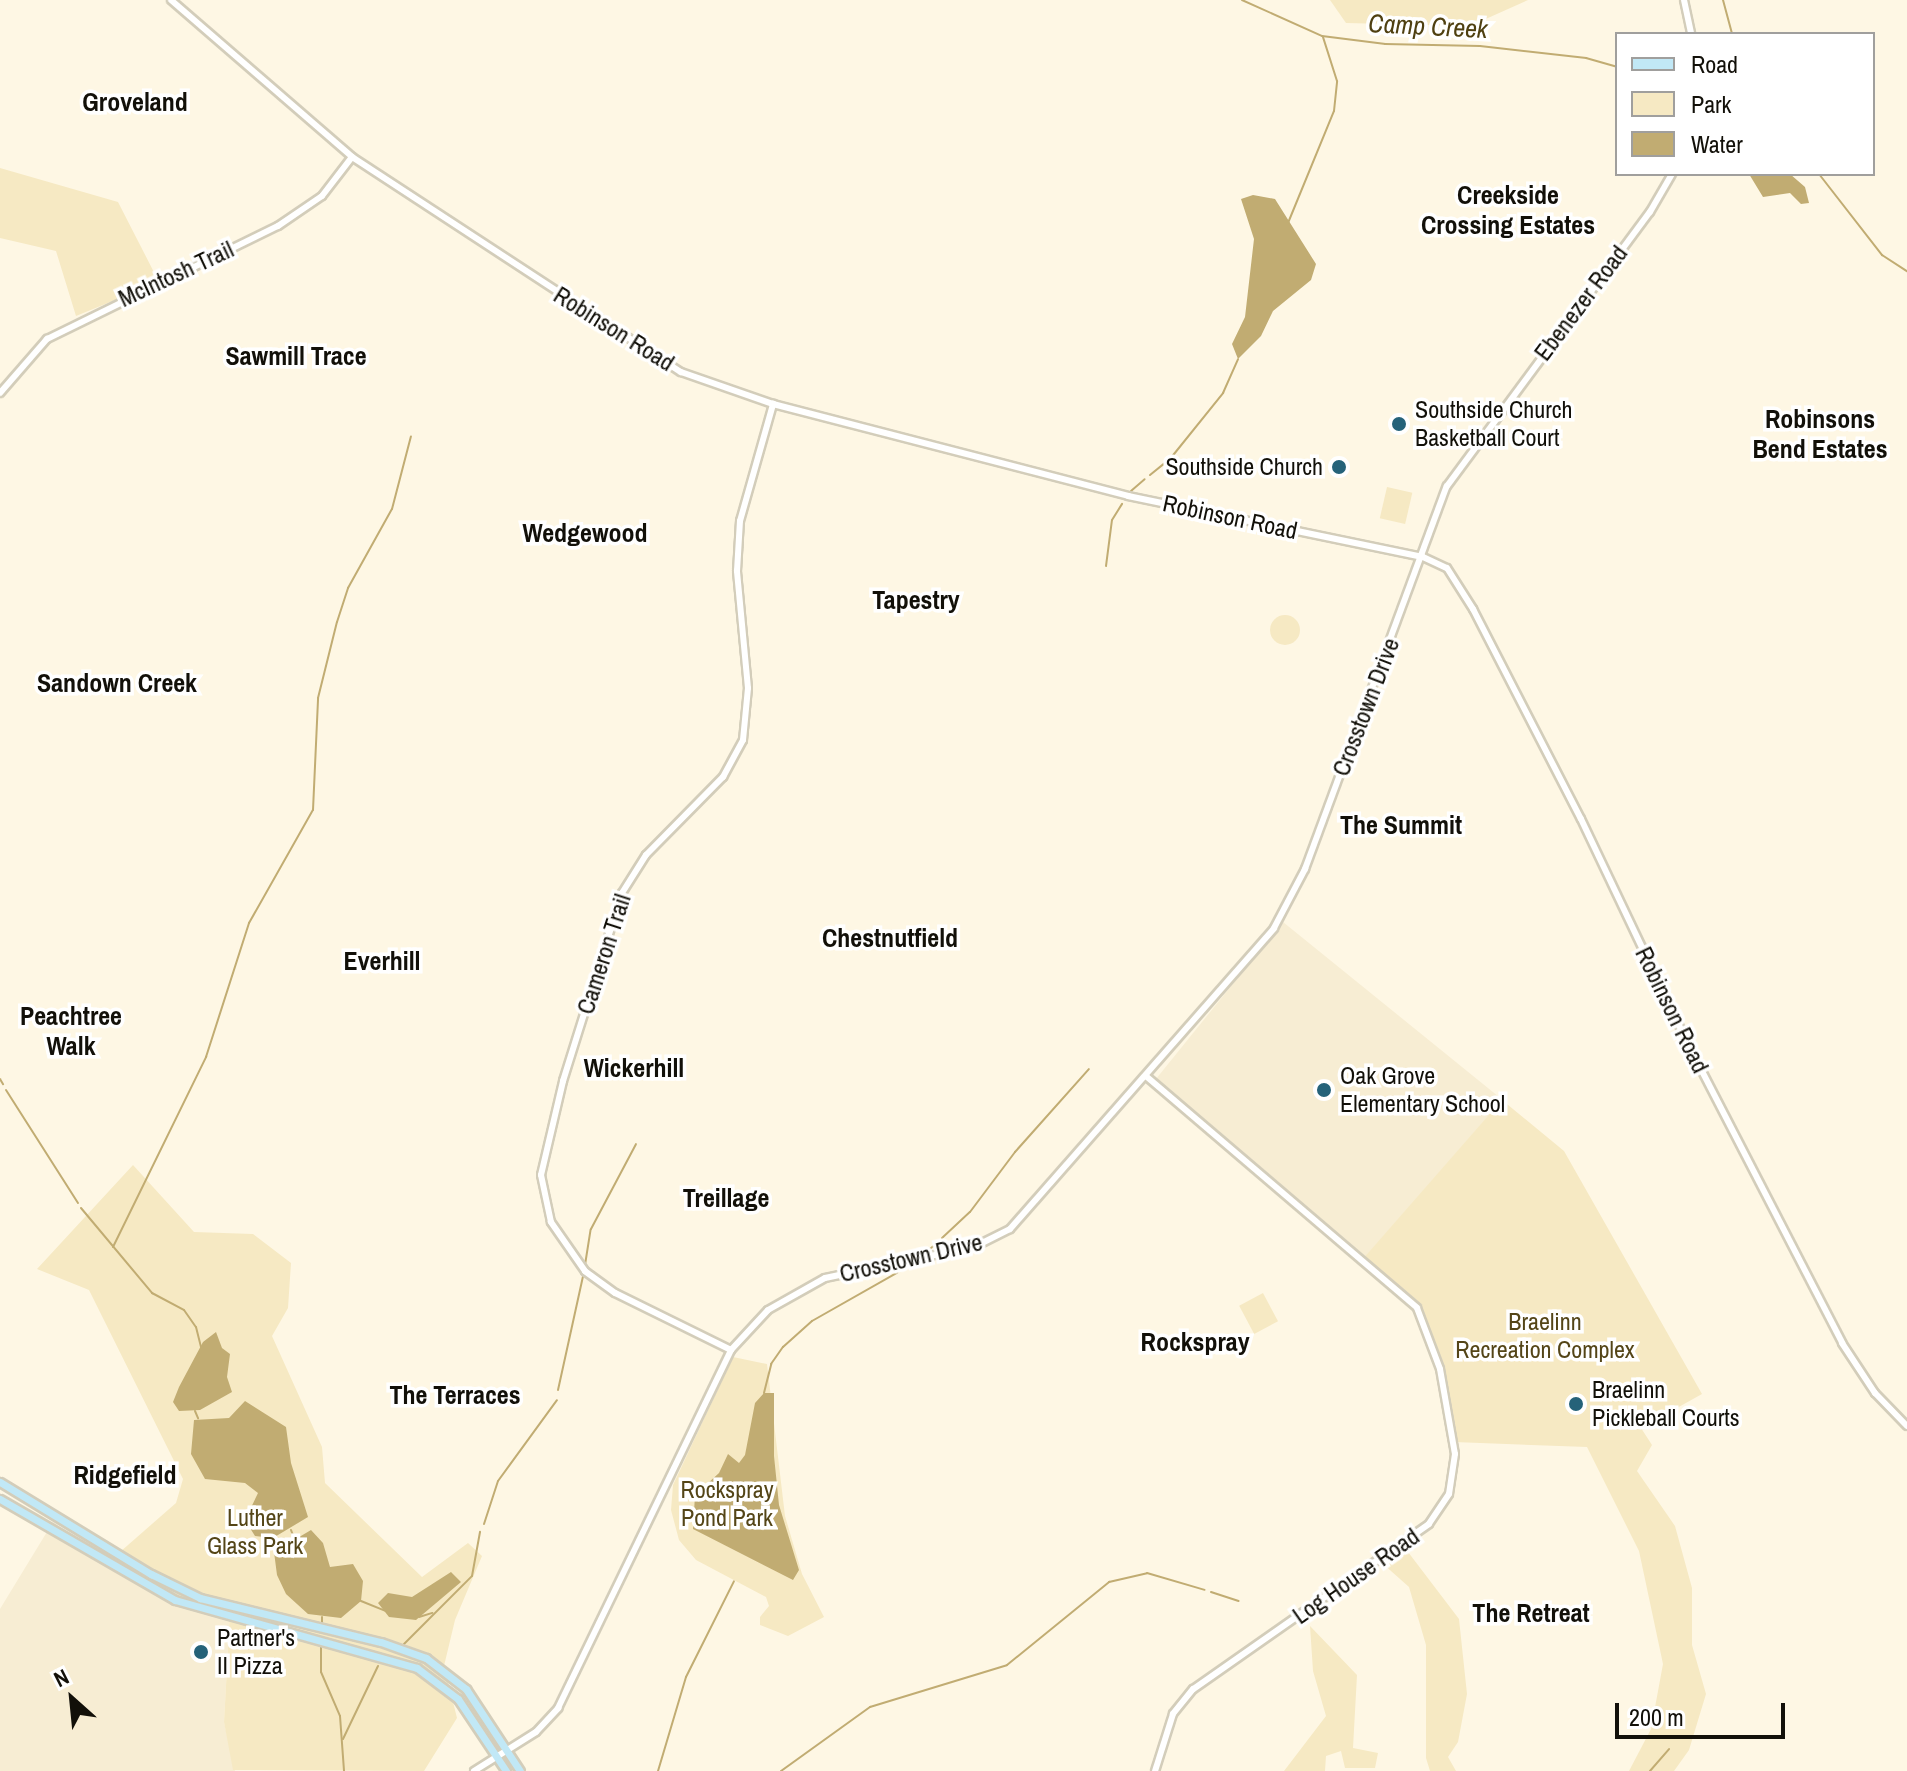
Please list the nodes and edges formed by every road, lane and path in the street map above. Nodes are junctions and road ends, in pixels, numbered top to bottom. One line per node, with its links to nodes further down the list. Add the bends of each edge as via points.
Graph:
1 (171, 0): 4 (street, Robinson Road)
2 (1684, 0): 3 (street)
3 (1691, 32)
4 (352, 157): 6 (street, McIntosh Trail, via 322,196 278,226 47,339); 7 (street, Robinson Road, via 654,357)
5 (1671, 176): 8 (street, Ebenezer Road, via 1650,212 1456,472)
6 (0, 393)
7 (773, 404): 8 (street, Robinson Road, via 1128,496); 10 (street, Cameron Trail, via 740,521 737,571 748,688 743,740 723,777 646,855 622,893 563,1081 541,1175 551,1222 585,1271 615,1293)
8 (1423, 557): 9 (street, Crosstown Drive, via 1287,905 1274,928); 11 (street, Robinson Road, via 1453,574 1473,609 1842,1343 1875,1393)
9 (1147, 1077): 10 (street, Crosstown Drive, via 1010,1229 974,1247 825,1278 768,1310); 19 (street, Log House Road, via 1417,1308 1436,1355 1455,1454 1449,1494 1429,1524 1193,1689 1173,1714)
10 (731, 1350): 14 (street, Crosstown Drive, via 568,1691 546,1722)
11 (1907, 1426)
12 (0, 1482): 14 (main road, via 200,1598 426,1658 466,1689)
13 (0, 1499): 15 (main road, via 175,1600 417,1668 458,1699)
14 (507, 1750): 15 (street, Crosstown Drive); 18 (main road)
15 (497, 1756): 16 (street, Crosstown Drive); 17 (main road)
16 (474, 1771)
17 (506, 1771)
18 (520, 1771)
19 (1155, 1771)

